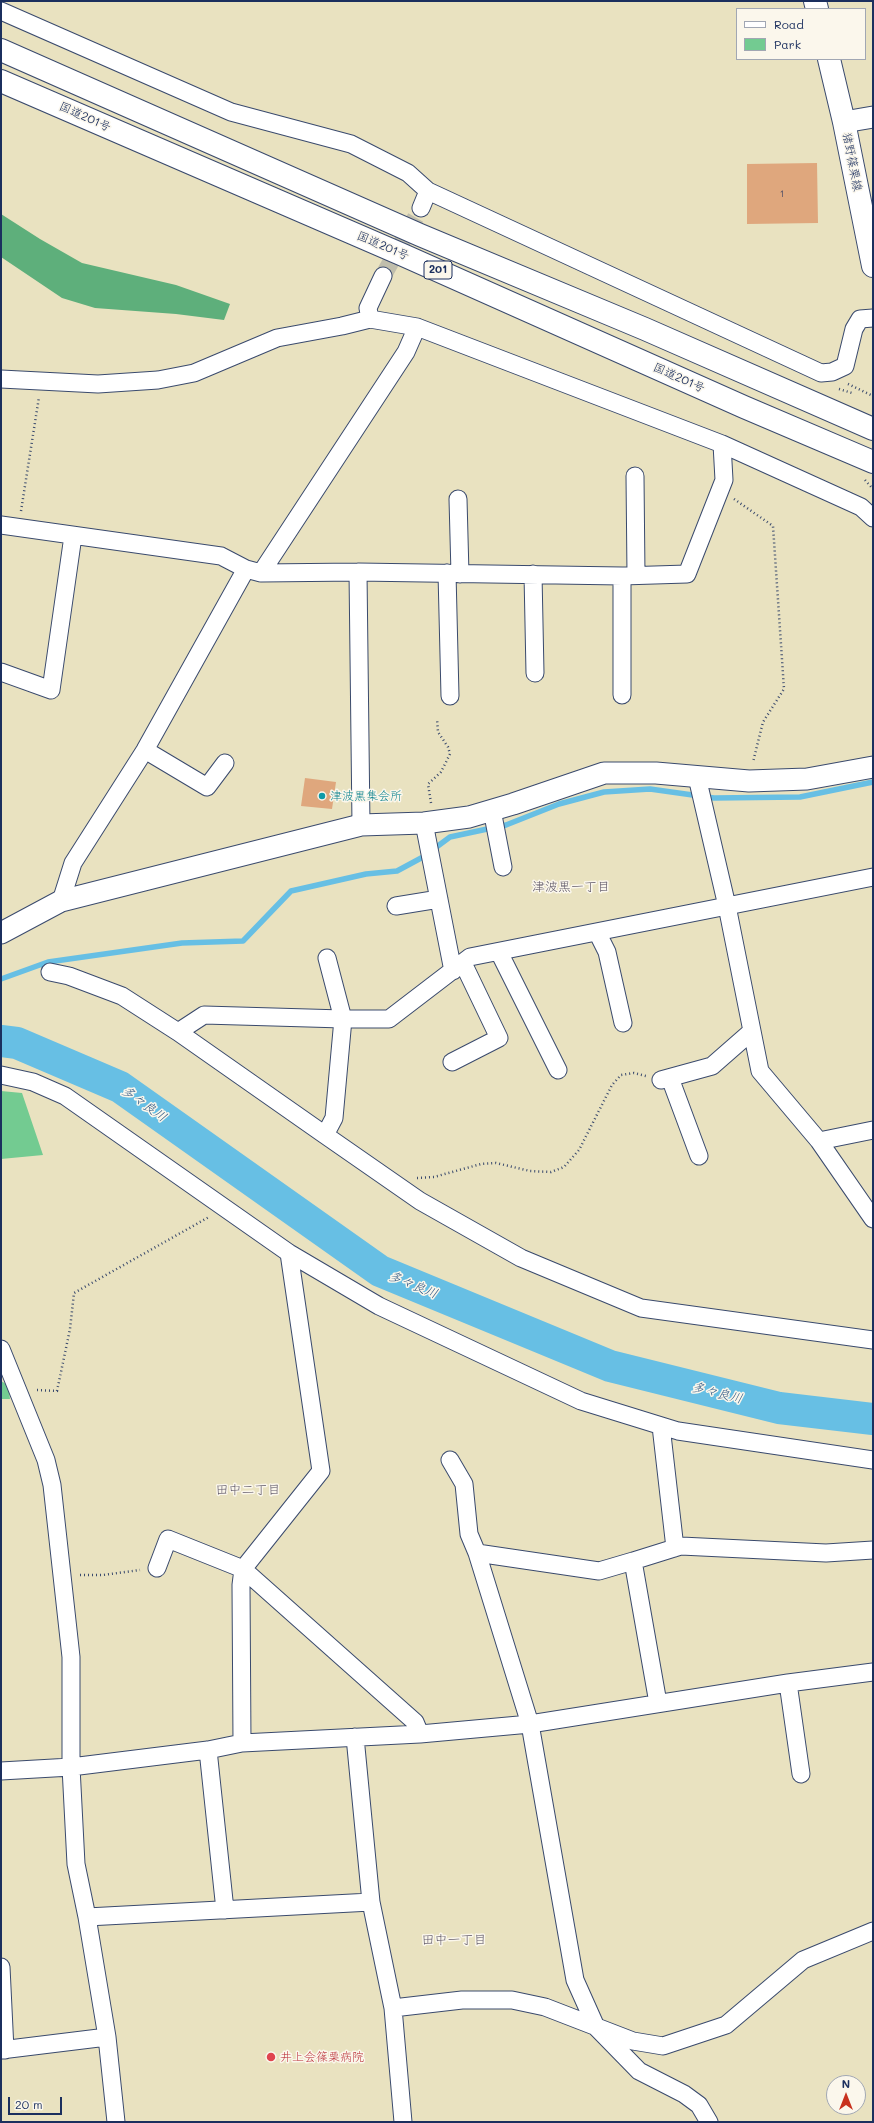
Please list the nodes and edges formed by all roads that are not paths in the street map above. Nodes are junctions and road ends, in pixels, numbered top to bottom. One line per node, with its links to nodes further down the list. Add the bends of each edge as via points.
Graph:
1 (1, 11): 7 (street, via 231,112 351,144 408,173)
2 (1, 50): 15 (main road, 国道201号 / 201, via 420,235 638,326)
3 (829, 60): 6 (main road, 猪野篠栗線)
4 (1, 81): 17 (main road, 国道201号 / 201)
5 (873, 117): 6 (street)
6 (844, 122): 9 (main road, 猪野篠栗線)
7 (428, 191): 8 (street); 11 (street, via 821,373 832,372 845,366 854,329 860,319)
8 (420, 208)
9 (873, 266)
10 (383, 276): 12 (street, via 368,308)
11 (873, 318)
12 (370, 319): 13 (street); 14 (street, via 277,338 194,372 158,380 98,384)
13 (417, 327): 16 (street); 23 (street, via 406,352)
14 (1, 379)
15 (873, 429)
16 (722, 444): 20 (street, via 861,507); 27 (street, via 724,480 686,574)
17 (873, 462)
18 (635, 476): 27 (street)
19 (458, 499): 25 (street)
20 (873, 518)
21 (1, 525): 22 (street)
22 (74, 536): 23 (street, via 221,556); 28 (street, via 52,690)
23 (253, 571): 24 (street); 32 (street)
24 (358, 572): 25 (street); 38 (street)
25 (454, 573): 26 (street); 31 (street)
26 (533, 574): 27 (street); 29 (street)
27 (629, 575): 30 (street)
28 (1, 672)
29 (535, 673)
30 (622, 695)
31 (450, 696)
32 (145, 750): 33 (street, via 207,787); 42 (street, via 74,863)
33 (225, 763)
34 (873, 767): 35 (street, via 807,779 749,781)
35 (697, 777): 36 (street, via 656,773 604,773); 44 (street)
36 (492, 810): 37 (street, via 469,817); 39 (street)
37 (429, 822): 38 (street); 41 (street)
38 (361, 825): 42 (street)
39 (503, 867)
40 (873, 877): 44 (street)
41 (439, 899): 43 (street); 49 (street)
42 (61, 901): 46 (street)
43 (396, 906)
44 (727, 906): 45 (street); 53 (street)
45 (597, 932): 47 (street); 52 (street, via 607,952)
46 (1, 933)
47 (499, 952): 49 (street, via 470,957); 56 (street)
48 (327, 958): 51 (street)
49 (458, 967): 51 (street, via 389,1020); 55 (street, via 499,1038)
50 (50, 972): 54 (street, via 69,976 122,996)
51 (343, 1019): 54 (street, via 204,1015); 59 (street, via 334,1118)
52 (623, 1023)
53 (752, 1031): 60 (street, via 760,1071); 61 (street, via 712,1066 665,1079)
54 (178, 1032): 59 (street)
55 (452, 1062)
56 (558, 1070)
57 (1, 1075): 63 (street, via 33,1082 66,1096)
58 (873, 1130): 60 (street)
59 (325, 1135): 64 (street, via 420,1200 521,1258 641,1308)
60 (819, 1141): 62 (street)
61 (700, 1156)
62 (873, 1219)
63 (288, 1253): 66 (street, via 379,1306 500,1364 581,1401); 74 (street, via 321,1471)
64 (873, 1340)
65 (1, 1349): 83 (street, via 46,1460 52,1485 71,1657)
66 (661, 1426): 68 (street, via 678,1431); 69 (street)
67 (450, 1460): 71 (street, via 464,1484 469,1534)
68 (873, 1460)
69 (674, 1548): 70 (street, via 681,1546 826,1553); 72 (street)
70 (873, 1550)
71 (477, 1553): 72 (street, via 599,1571); 78 (street)
72 (633, 1560): 77 (street)
73 (157, 1568): 74 (street, via 168,1539)
74 (243, 1569): 79 (street, via 415,1722); 81 (street)
75 (873, 1672): 76 (street)
76 (788, 1683): 77 (street); 85 (street)
77 (658, 1703): 78 (street)
78 (530, 1724): 79 (street); 92 (street, via 576,1980)
79 (420, 1734): 80 (street)
80 (355, 1737): 81 (street); 86 (street)
81 (242, 1743): 82 (street)
82 (208, 1750): 83 (street); 87 (street)
83 (71, 1767): 84 (street); 88 (street, via 76,1864)
84 (1, 1771)
85 (801, 1774)
86 (371, 1902): 87 (street); 91 (street)
87 (225, 1910): 88 (street)
88 (87, 1917): 93 (street)
89 (873, 1931): 92 (street, via 803,1960 726,2025 663,2046 633,2041)
90 (1, 1967): 94 (street)
91 (393, 2008): 92 (street, via 462,2000 512,2000 545,2007); 96 (street)
92 (596, 2027): 97 (street, via 639,2071 684,2094 699,2106)
93 (107, 2038): 94 (street); 95 (street)
94 (3, 2050)
95 (116, 2122)
96 (403, 2122)
97 (709, 2122)

